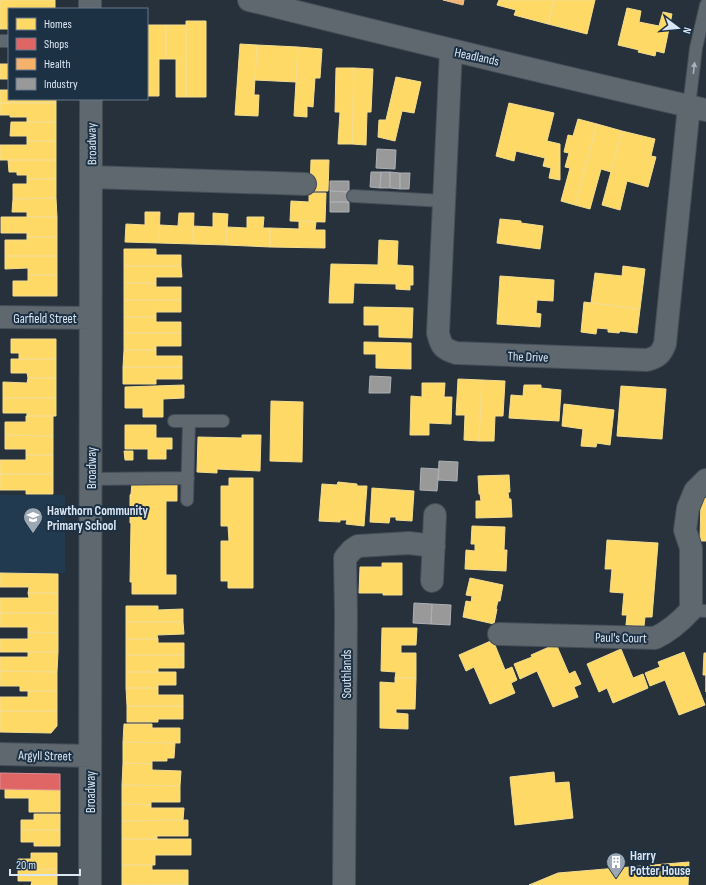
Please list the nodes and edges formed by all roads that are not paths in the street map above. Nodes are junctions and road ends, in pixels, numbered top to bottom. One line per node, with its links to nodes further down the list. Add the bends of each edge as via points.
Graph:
1 (249, 0): 3 (street, Headlands)
2 (706, 6): 5 (lane, one-way to 2, via 696,48)
3 (451, 50): 5 (street, Headlands); 9 (street, The Drive)
4 (91, 100): 6 (street, Broadway)
5 (697, 108): 9 (street, The Drive, via 665,344 662,353 656,358 647,360 456,353 446,350 440,343 438,333)
6 (92, 177): 7 (street); 11 (street, Broadway)
7 (305, 184)
8 (353, 196): 9 (lane)
9 (444, 201)
10 (0, 317): 11 (street, Garfield Street)
11 (90, 318): 16 (street, Broadway)
12 (174, 421): 13 (lane)
13 (189, 421): 14 (lane); 15 (lane)
14 (223, 421)
15 (188, 478): 16 (lane); 18 (lane)
16 (91, 480): 25 (street, Broadway)
17 (706, 480): 22 (street, Paul's Court, via 694,491 688,508 685,530 691,548)
18 (188, 500)
19 (436, 515): 20 (street)
20 (434, 546): 21 (street); 27 (street, Southlands, via 409,543 358,546 345,558)
21 (432, 581)
22 (699, 610): 23 (street, Paul's Court, via 655,638)
23 (499, 634)
24 (0, 754): 25 (street, Argyll Street)
25 (90, 756): 26 (street, Broadway)
26 (90, 885)
27 (344, 885)

